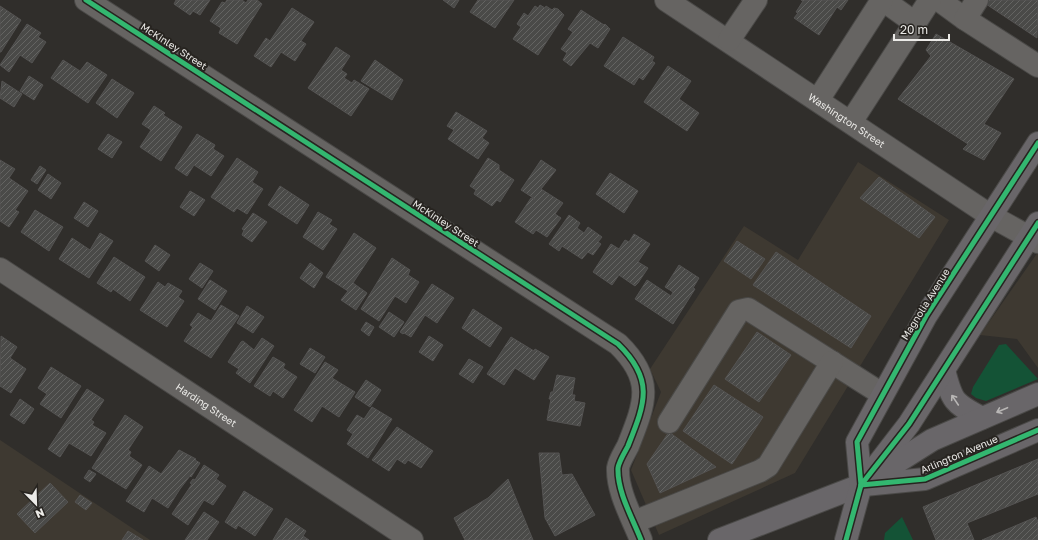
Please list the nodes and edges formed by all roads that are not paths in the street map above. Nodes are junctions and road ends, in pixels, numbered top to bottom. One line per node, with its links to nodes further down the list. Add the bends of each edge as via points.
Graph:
1 (86, 0): 26 (street, McKinley Street, via 623,349 632,358 643,381 644,403 618,467 620,487)
2 (666, 0): 10 (street, Washington Street)
3 (756, 0): 10 (street)
4 (882, 0): 9 (street); 12 (street)
5 (930, 0): 9 (street)
6 (939, 0): 8 (street)
7 (976, 0): 8 (street)
8 (965, 19): 11 (street)
9 (915, 23): 13 (street)
10 (729, 40): 12 (street, Washington Street)
11 (1037, 64)
12 (818, 100): 13 (street, Washington Street)
13 (851, 122): 15 (street, Washington Street)
14 (1038, 143): 15 (main road, Magnolia Avenue)
15 (991, 216): 16 (street, Washington Street); 20 (main road, Magnolia Avenue, via 926,316)
16 (1035, 234): 19 (main road, Magnolia Avenue)
17 (0, 270): 27 (street, Harding Street)
18 (832, 362): 20 (street); 23 (street, via 748,309 739,311); 26 (street, via 768,466)
19 (944, 370): 22 (main road, one-way to 19, via 958,406 950,393); 25 (main road, Magnolia Avenue, via 910,424)
20 (882, 394): 25 (main road, Magnolia Avenue, via 857,442)
21 (1038, 394): 22 (main road, Arlington Avenue, one-way to 22)
22 (982, 418): 25 (main road, Arlington Avenue, via 932,440)
23 (669, 422)
24 (1038, 430): 25 (main road, Arlington Avenue, via 925,479)
25 (861, 485): 28 (main road, Arlington Avenue); 29 (main road, Magnolia Avenue)
26 (638, 531)
27 (412, 540)
28 (719, 540)
29 (846, 540)

